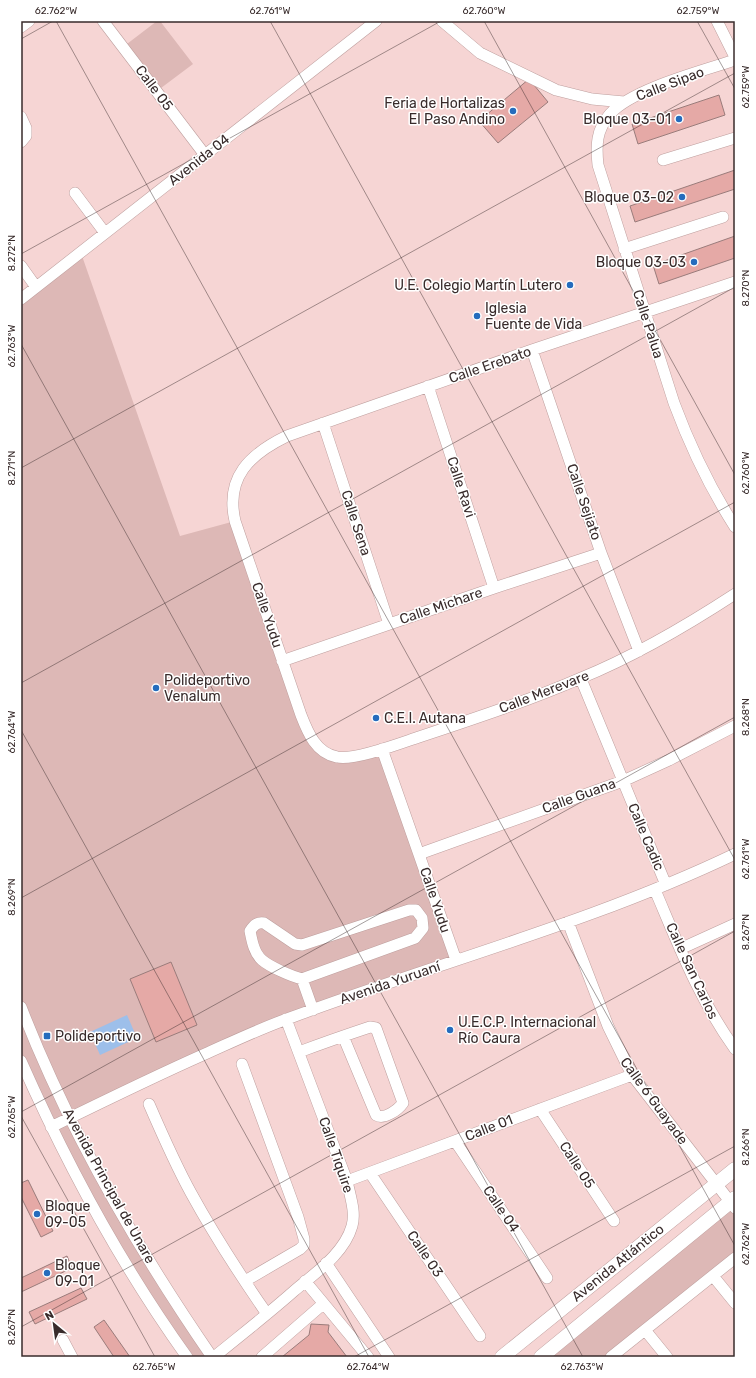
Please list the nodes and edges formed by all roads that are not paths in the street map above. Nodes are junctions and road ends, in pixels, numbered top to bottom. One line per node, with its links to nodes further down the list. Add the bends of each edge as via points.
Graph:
1 (29, 21): 6 (street)
2 (103, 21): 14 (street, Calle 05)
3 (376, 21): 14 (street, Avenida 04)
4 (442, 21): 9 (street, via 480,53 556,90 592,99)
5 (718, 21): 7 (street)
6 (21, 27)
7 (735, 57)
8 (735, 60): 9 (street, Calle Sipao, via 663,84)
9 (624, 102): 10 (street, Calle Sipao)
10 (610, 114): 19 (street, Calle Palua, via 600,129 596,146 598,166)
11 (21, 117): 13 (street, via 26,128)
12 (735, 138): 15 (street)
13 (24, 139)
14 (205, 155): 18 (street, Avenida 04)
15 (663, 160)
16 (76, 193): 18 (street)
17 (724, 216): 19 (street)
18 (105, 234): 22 (street, Avenida 04)
19 (624, 249): 24 (street, Calle Palua)
20 (21, 266): 22 (street)
21 (735, 282): 24 (street, Calle Erebato)
22 (36, 287): 23 (street, Avenida 04)
23 (21, 299)
24 (644, 313): 25 (street, Calle Erebato); 29 (street, Calle Palua, via 685,433 710,485)
25 (532, 350): 26 (street, Calle Erebato); 30 (street, Calle Sejiato)
26 (428, 386): 27 (street, Calle Erebato); 31 (street, Calle Ravi)
27 (323, 423): 28 (street, Calle Erebato, via 271,444); 33 (street, Calle Sena)
28 (250, 460): 35 (street, Calle Yudu, via 232,494 232,507)
29 (735, 527)
30 (601, 553): 31 (street, Calle Michare); 34 (street, Calle Sejiato)
31 (494, 588): 33 (street, Calle Michare)
32 (735, 594): 34 (street, Calle Merevare)
33 (389, 624): 35 (street, Calle Michare)
34 (639, 651): 36 (street, Calle Merevare)
35 (282, 661): 39 (street, Calle Yudu, via 308,733 328,754)
36 (580, 679): 38 (street, Calle Merevare); 40 (street, Calle Cadic)
37 (735, 726): 40 (street, Calle Guana)
38 (382, 749): 39 (street, Calle Merevare); 41 (street, Calle Yudu)
39 (339, 757)
40 (623, 781): 41 (street, Calle Guana); 43 (street, Calle Cadic)
41 (419, 854): 48 (street, Calle Yudu)
42 (735, 854): 43 (street, Avenida Yuruaní)
43 (666, 885): 44 (street, Avenida Yuruaní)
44 (655, 890): 45 (street, Avenida Yuruaní); 47 (street, Calle San Carlos)
45 (568, 922): 48 (street, Avenida Yuruaní); 58 (street, Calle 6 Guayade, via 608,1026)
46 (735, 924): 47 (street)
47 (680, 949): 54 (street, Calle San Carlos, via 709,1010)
48 (456, 960): 51 (street, Avenida Yuruaní)
49 (302, 979): 49 (street, via 415,938 423,928 422,918 416,910 410,910 302,945 295,944 264,923 258,922 254,925 250,931 252,944 261,960); 51 (street)
50 (21, 1007): 61 (street, Avenida Principal de Unare)
51 (313, 1010): 52 (street, Avenida Yuruaní)
52 (286, 1019): 55 (street, Calle Tiquire); 61 (street, Avenida Yuruaní)
53 (343, 1036): 53 (street, via 370,1026 376,1028 403,1103 398,1110 382,1117 376,1115); 55 (street)
54 (735, 1049)
55 (299, 1052): 66 (street, Calle Tiquire)
56 (21, 1061): 62 (street, Avenida Principal de Unare)
57 (242, 1064): 74 (street, via 304,1239 304,1245 294,1253)
58 (632, 1074): 60 (street, Calle 01); 67 (street, Calle 6 Guayade)
59 (149, 1104): 74 (street, via 190,1192)
60 (540, 1109): 63 (street, Calle 01); 69 (street, Calle 05)
61 (70, 1118): 62 (street, Avenida Yuruaní); 84 (street, Avenida Principal de Unare, via 142,1250)
62 (51, 1127): 83 (street, Avenida Principal de Unare, via 116,1248)
63 (455, 1141): 65 (street, Calle 01); 73 (street, Calle 04)
64 (735, 1169): 67 (main road, Avenida Atlántico)
65 (370, 1173): 66 (street, Calle 01); 80 (street, Calle 03)
66 (347, 1181): 71 (street, Calle Tiquire, via 353,1209 352,1225 346,1240)
67 (716, 1184): 68 (street, Calle 6 Guayade); 88 (main road, Avenida Atlántico)
68 (733, 1203): 89 (main road, Avenida Atlántico)
69 (614, 1221)
70 (735, 1258): 72 (street)
71 (326, 1263): 75 (street, Calle Tiquire); 87 (street)
72 (713, 1276): 76 (street); 79 (street)
73 (547, 1278)
74 (245, 1281): 78 (street)
75 (305, 1281): 77 (street); 78 (street, Calle Tiquire)
76 (735, 1303)
77 (323, 1304): 85 (street); 86 (street)
78 (267, 1314): 84 (street, Calle Tiquire)
79 (645, 1330): 90 (street); 91 (street)
80 (480, 1336)
81 (63, 1340): 82 (street)
82 (72, 1357)
83 (187, 1357)
84 (213, 1357)
85 (262, 1357)
86 (368, 1357)
87 (389, 1357)
88 (502, 1357)
89 (541, 1357)
90 (612, 1357)
91 (667, 1357)

